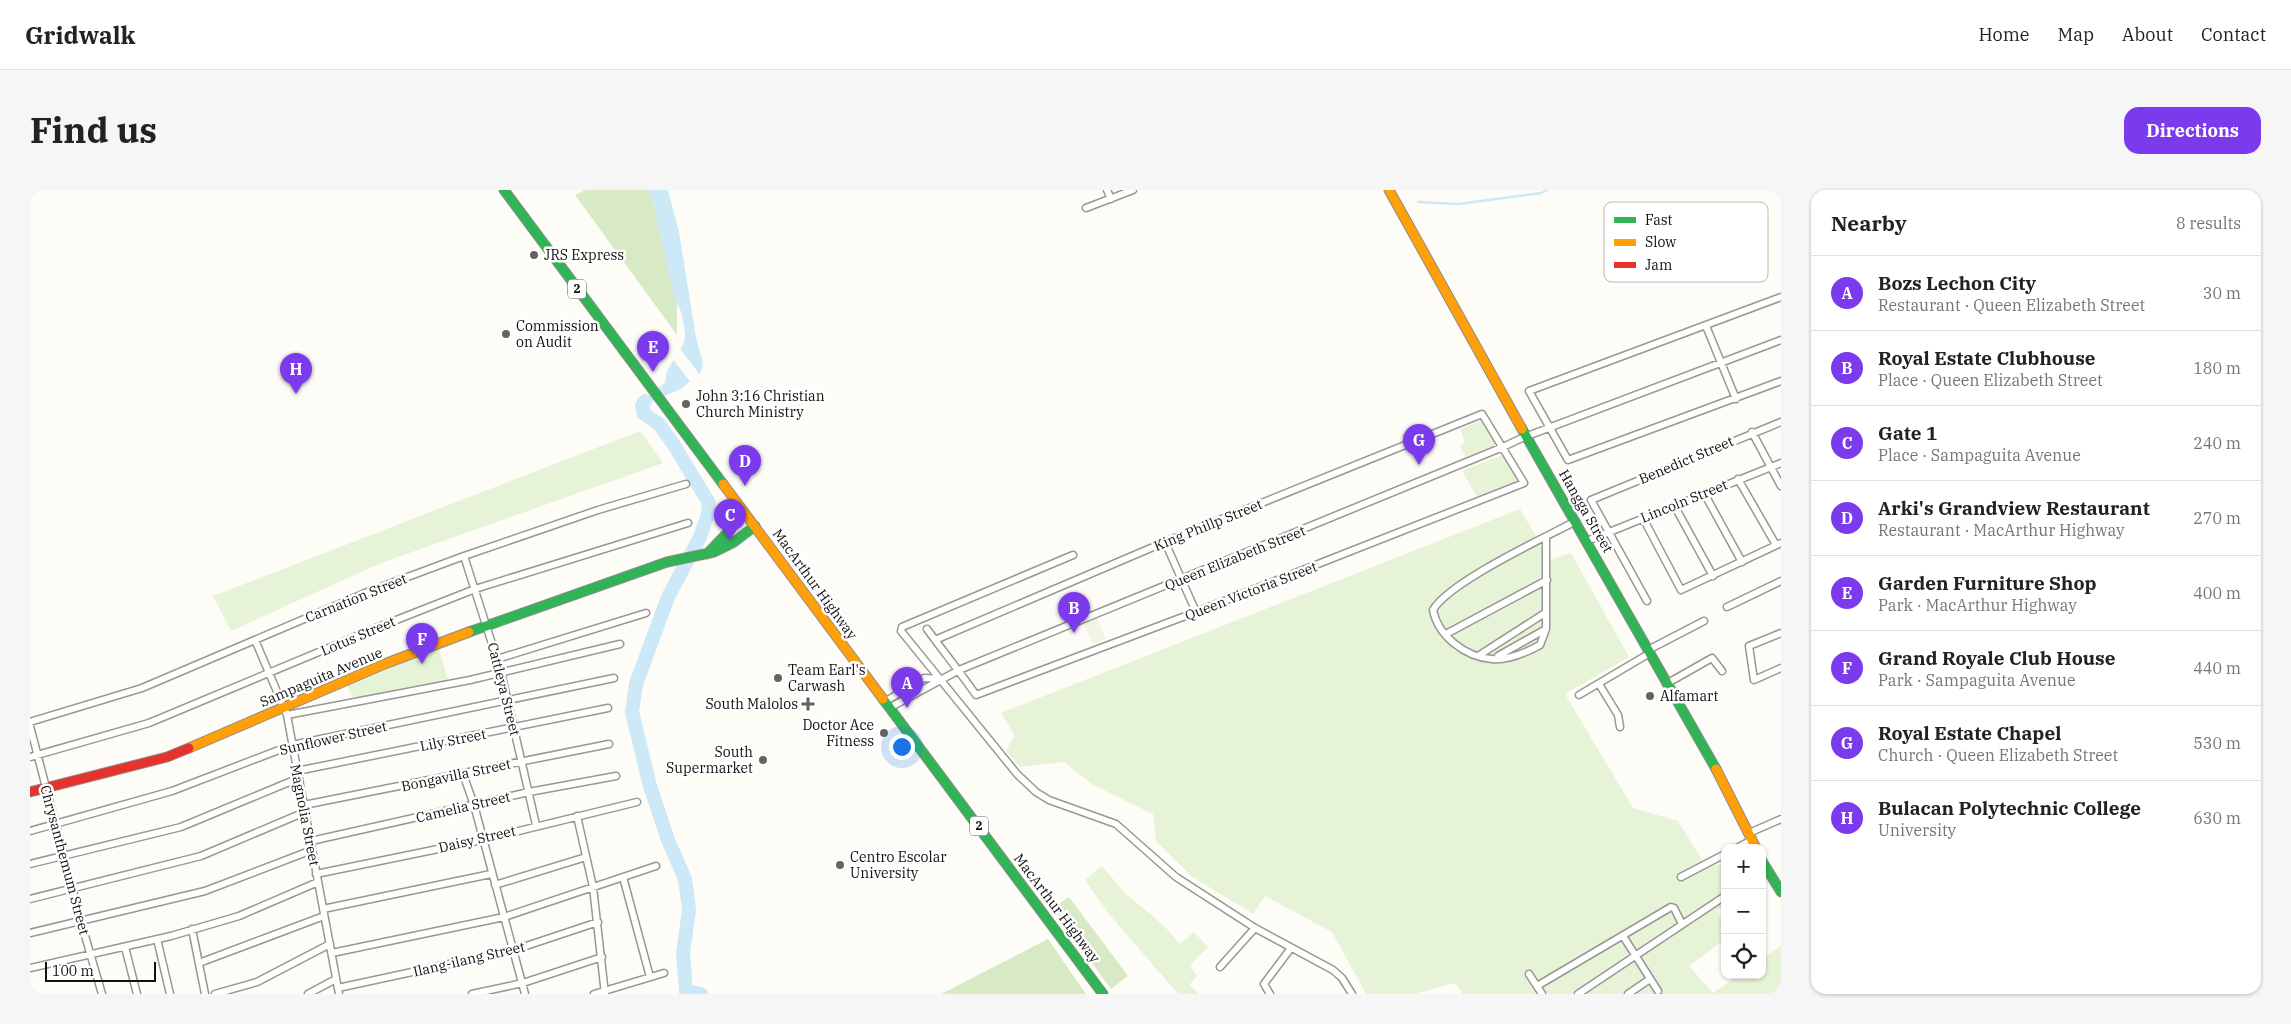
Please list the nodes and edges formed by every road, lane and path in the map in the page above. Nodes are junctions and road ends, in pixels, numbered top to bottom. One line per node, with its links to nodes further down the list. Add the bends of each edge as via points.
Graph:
1 (504, 190): 25 (main road, MacArthur Highway / 2)
2 (1107, 190): 5 (street)
3 (1133, 190): 5 (street)
4 (1389, 190): 16 (main road, Hangga Street)
5 (1111, 200): 6 (street)
6 (1086, 208)
7 (1781, 297): 8 (street)
8 (1706, 326): 10 (street); 14 (street, via 1529,391)
9 (1781, 340): 10 (street, Queen Elizabeth Street)
10 (1721, 363): 12 (street); 14 (street, Queen Elizabeth Street)
11 (1781, 380): 12 (street)
12 (1736, 399): 14 (street, via 1568,460)
13 (1781, 422): 15 (street, Benedict Street)
14 (1551, 426): 16 (street, Queen Elizabeth Street)
15 (1752, 432): 19 (street); 30 (street, Benedict Street, via 1591,500)
16 (1527, 436): 17 (street, Queen Elizabeth Street); 27 (main road, Hangga Street)
17 (1503, 447): 33 (street, King Phillp Street, via 1482,414); 40 (street, Queen Elizabeth Street); 47 (street, Queen Victoria Street, via 1524,484)
18 (1781, 463): 19 (street, Lincoln Street)
19 (1770, 467): 20 (street, Lincoln Street); 22 (street)
20 (1738, 479): 23 (street, Lincoln Street); 34 (street)
21 (686, 484): 36 (street, Carnation Street)
22 (1781, 486)
23 (1704, 493): 24 (street, Lincoln Street); 38 (street)
24 (1674, 505): 26 (street, Lincoln Street); 39 (street)
25 (743, 511): 29 (main road, MacArthur Highway / 2); 35 (main road, via 730,530)
26 (1643, 518): 30 (street, Lincoln Street); 39 (street, via 1681,590)
27 (1576, 521): 31 (street); 32 (main road, Hangga Street)
28 (688, 523): 43 (street, Lotus Street)
29 (755, 526): 35 (main road, Sampaguita Avenue, via 730,545); 75 (main road, MacArthur Highway / 2)
30 (1608, 532): 32 (street, Lincoln Street); 44 (street)
31 (1546, 537): 41 (street); 54 (street, via 1476,575 1438,602 1433,610 1436,623)
32 (1587, 541): 58 (main road, Hangga Street)
33 (1165, 542): 40 (street); 56 (street, King Phillp Street)
34 (1778, 544): 38 (street)
35 (704, 555): 50 (main road, Sampaguita Avenue, via 682,559)
36 (464, 556): 43 (street, Cattleya Street); 55 (street, Carnation Street, via 370,591)
37 (1073, 556): 68 (street, via 902,627 901,630)
38 (1742, 562): 39 (street)
39 (1713, 576)
40 (1183, 579): 47 (street); 63 (street, Queen Elizabeth Street)
41 (1547, 580): 48 (street); 54 (street)
42 (1781, 581): 45 (street)
43 (475, 589): 50 (street, Cattleya Street); 66 (street, Lotus Street)
44 (1646, 601)
45 (1727, 607)
46 (646, 612): 60 (street)
47 (1196, 612): 63 (street, Queen Victoria Street, via 976,694)
48 (1545, 613): 52 (street); 59 (street)
49 (1704, 621): 58 (street)
50 (487, 625): 60 (street, Cattleya Street); 77 (main road, Sampaguita Avenue, via 387,662)
51 (927, 629): 56 (street)
52 (1546, 629): 61 (street); 61 (street, via 1540,645)
53 (1781, 633): 62 (street, via 1749,646 1754,680)
54 (1446, 634): 59 (street, via 1459,648)
55 (255, 640): 66 (street, Magnolia Street); 78 (street, Carnation Street, via 142,688)
56 (935, 640): 63 (street)
57 (620, 644): 65 (street)
58 (1649, 652): 69 (street); 70 (main road, Hangga Street)
59 (1478, 656): 61 (street)
60 (497, 659): 65 (street, Cattleya Street)
61 (1493, 660)
62 (1781, 668)
63 (959, 670): 68 (street, Queen Elizabeth Street)
64 (1722, 671): 70 (street, via 1712,658)
65 (501, 672): 74 (street, Cattleya Street); 77 (street)
66 (270, 674): 77 (street, Magnolia Street); 84 (street, Lotus Street, via 149,723)
67 (614, 678): 74 (street, Sunflower Street)
68 (942, 679): 71 (street, Queen Elizabeth Street, via 929,677); 72 (street, Queen Elizabeth Street); 127 (street, via 1017,774 1036,792 1064,806 1116,824 1176,877)
69 (1599, 684): 73 (street); 80 (street, via 1618,715)
70 (1666, 684): 102 (main road, Hangga Street)
71 (908, 686): 72 (street); 75 (street, Queen Elizabeth Street)
72 (913, 694): 75 (street, Queen Elizabeth Street)
73 (1579, 694)
74 (507, 700): 81 (street, Cattleya Street); 83 (street, Sunflower Street)
75 (888, 704): 162 (main road, MacArthur Highway / 2)
76 (608, 708): 81 (street, Lily Street)
77 (286, 711): 83 (street, Magnolia Street); 90 (main road, Sampaguita Avenue, via 167,757)
78 (30, 722)
79 (30, 726): 84 (street, Chrysanthemum Street)
80 (1620, 727)
81 (514, 728): 86 (street, Cattleya Street); 88 (street, Lily Street)
82 (609, 744): 86 (street, Bongavilla Street)
83 (292, 745): 88 (street, Magnolia Street); 98 (street, Sunflower Street, via 172,791)
84 (38, 755): 85 (street, Lotus Street); 90 (street, Chrysanthemum Street)
85 (30, 757)
86 (522, 761): 87 (street, Bongavilla Street); 92 (street, Cattleya Street)
87 (463, 774): 94 (street); 95 (street, Bongavilla Street)
88 (298, 775): 95 (street, Magnolia Street); 105 (street, Lily Street, via 181,827)
89 (616, 776): 92 (street, Camelia Street)
90 (45, 788): 91 (main road, Sampaguita Avenue); 98 (street, Chrysanthemum Street)
91 (30, 792)
92 (529, 792): 94 (street, Camelia Street); 99 (street, Cattleya Street)
93 (638, 802): 96 (street, Daisy Street)
94 (474, 805): 101 (street); 103 (street, Camelia Street)
95 (304, 808): 103 (street, Magnolia Street); 118 (street, Bongavilla Street, via 201,856)
96 (577, 816): 99 (street, Daisy Street); 107 (street)
97 (1781, 819): 102 (street)
98 (56, 824): 100 (street, Sunflower Street); 105 (street, Chrysanthemum Street)
99 (536, 825): 101 (street, Daisy Street)
100 (30, 831)
101 (482, 840): 111 (street, Daisy Street); 112 (street)
102 (1752, 840)
103 (310, 841): 104 (street, Magnolia Street)
104 (312, 850): 111 (street, Magnolia Street); 124 (street, via 205,891)
105 (64, 855): 108 (street, Lily Street); 118 (street, Chrysanthemum Street)
106 (1721, 856): 114 (street)
107 (586, 857): 116 (street); 117 (street)
108 (30, 864)
109 (656, 866): 113 (street)
110 (1766, 870): 119 (main road)
111 (316, 874): 115 (street, Magnolia Street)
112 (492, 874): 116 (street); 122 (street)
113 (623, 877): 117 (street); 145 (street)
114 (1682, 877)
115 (318, 882): 122 (street, Magnolia Street); 128 (street, via 239,916)
116 (495, 885): 123 (street)
117 (594, 888): 123 (street); 125 (street)
118 (72, 889): 120 (street, Bongavilla Street); 124 (street, Chrysanthemum Street)
119 (1781, 892)
120 (30, 899)
121 (1721, 899): 126 (street)
122 (324, 913): 132 (street, Magnolia Street); 140 (street)
123 (504, 917): 135 (street); 136 (street)
124 (81, 922): 129 (street); 137 (street, Chrysanthemum Street)
125 (598, 922): 135 (street, Ilang-ilang Street); 139 (street)
126 (1682, 924): 130 (street, via 1671,908); 138 (street)
127 (1255, 928): 134 (street); 141 (street)
128 (192, 929): 131 (street); 140 (street)
129 (30, 933)
130 (1623, 936): 138 (street); 149 (street)
131 (157, 939): 133 (street); 155 (street)
132 (330, 944): 136 (street, Magnolia Street); 157 (street, via 257,982)
133 (125, 947): 137 (street); 154 (street)
134 (1292, 948): 163 (street, via 1264,984); 164 (street, via 1333,970)
135 (514, 950): 148 (street); 150 (street, Ilang-ilang Street)
136 (332, 953): 146 (street, Magnolia Street)
137 (90, 956): 142 (street); 153 (street, Chrysanthemum Street)
138 (1635, 956): 147 (street); 166 (street)
139 (602, 957): 148 (street); 152 (street)
140 (199, 963): 156 (street)
141 (1220, 967)
142 (30, 968)
143 (664, 973): 145 (street)
144 (1529, 974): 149 (street)
145 (650, 977): 152 (street)
146 (336, 979): 150 (street, Magnolia Street); 158 (street)
147 (1650, 979): 151 (street); 167 (street)
148 (523, 983): 159 (street); 160 (street)
149 (1537, 986): 165 (street)
150 (338, 991)
151 (1658, 991)
152 (605, 992): 161 (street)
153 (102, 994)
154 (137, 994)
155 (170, 994)
156 (205, 994)
157 (215, 994)
158 (308, 994)
159 (472, 994)
160 (526, 994)
161 (594, 994)
162 (1103, 994)
163 (1270, 994)
164 (1352, 994)
165 (1542, 994)
166 (1578, 994)
167 (1628, 994)

